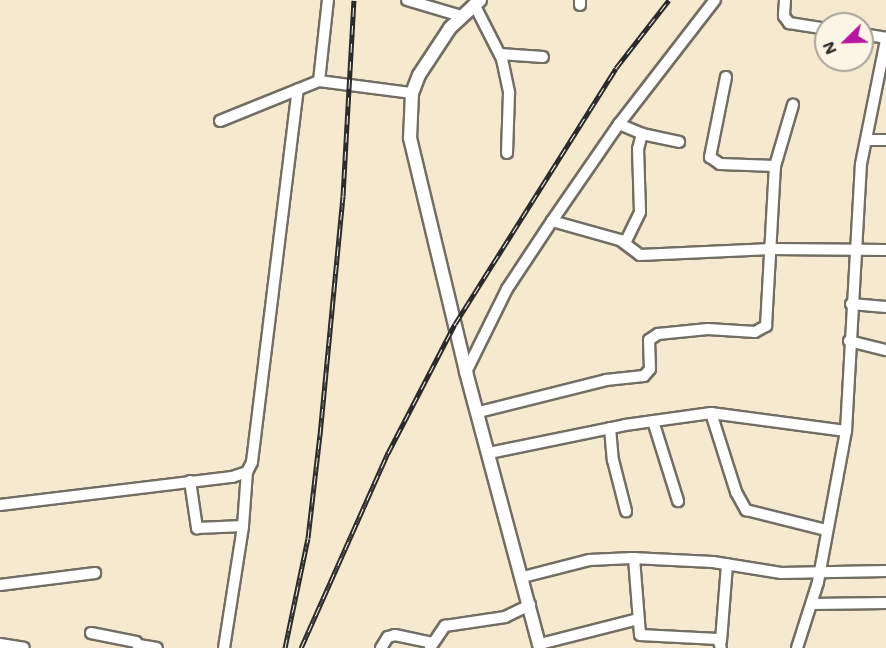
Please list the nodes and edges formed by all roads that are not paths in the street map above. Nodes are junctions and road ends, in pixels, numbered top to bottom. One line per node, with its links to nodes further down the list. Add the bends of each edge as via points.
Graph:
1 (328, 0): 12 (street)
2 (407, 0): 6 (street)
3 (715, 0): 17 (street)
4 (786, 0): 7 (street, via 784,16 789,24)
5 (477, 2): 6 (street); 9 (street)
6 (461, 16): 14 (street, via 419,75)
7 (814, 27)
8 (886, 39): 19 (street)
9 (500, 54): 10 (street); 22 (street, via 509,93)
10 (543, 57)
11 (726, 77): 23 (street, via 710,158 720,164)
12 (319, 81): 13 (street); 14 (street)
13 (298, 90): 16 (street); 40 (street, via 252,462)
14 (412, 93): 33 (street, via 410,138)
15 (793, 105): 23 (street)
16 (220, 122)
17 (619, 124): 18 (street); 24 (street)
18 (642, 134): 21 (street); 25 (street, via 638,149 640,212)
19 (866, 140): 20 (street); 28 (street)
20 (886, 140)
21 (679, 141)
22 (507, 153)
23 (775, 166): 26 (street)
24 (552, 221): 25 (street); 33 (street, via 507,289)
25 (625, 243): 26 (street, via 635,254 648,256)
26 (772, 249): 28 (street); 34 (street, via 768,319 761,331 708,329 658,334 649,340 650,369 644,376 606,380)
27 (886, 250): 28 (street)
28 (854, 251): 29 (street)
29 (851, 304): 30 (street); 31 (street)
30 (886, 307)
31 (849, 341): 32 (street); 38 (street)
32 (886, 350)
33 (466, 372): 34 (street)
34 (479, 412): 39 (street)
35 (711, 412): 36 (street); 38 (street); 46 (street, via 736,492 746,510)
36 (653, 421): 37 (street); 42 (street)
37 (610, 428): 39 (street); 44 (street, via 613,460)
38 (846, 431): 46 (street)
39 (489, 453): 52 (street)
40 (247, 472): 41 (street); 45 (street)
41 (190, 482): 43 (street); 45 (street, via 197,528)
42 (678, 501)
43 (0, 505)
44 (626, 511)
45 (243, 526): 66 (street)
46 (826, 530): 51 (street)
47 (634, 558): 48 (street); 52 (street, via 589,560); 57 (street)
48 (727, 564): 51 (street, via 762,572); 61 (street)
49 (886, 571): 51 (street)
50 (95, 573): 53 (street)
51 (819, 574): 55 (street)
52 (523, 577): 56 (street)
53 (0, 585)
54 (886, 603): 55 (street)
55 (812, 604): 68 (street)
56 (530, 605): 59 (street, via 489,621 456,622); 62 (street)
57 (638, 619): 61 (street, via 643,637); 62 (street)
58 (91, 633): 63 (street)
59 (435, 643): 67 (street, via 395,635 388,636)
60 (0, 644): 64 (street)
61 (721, 644)
62 (540, 646)
63 (139, 647): 65 (street)
64 (24, 648)
65 (158, 648)
66 (224, 648)
67 (381, 648)
68 (796, 648)

